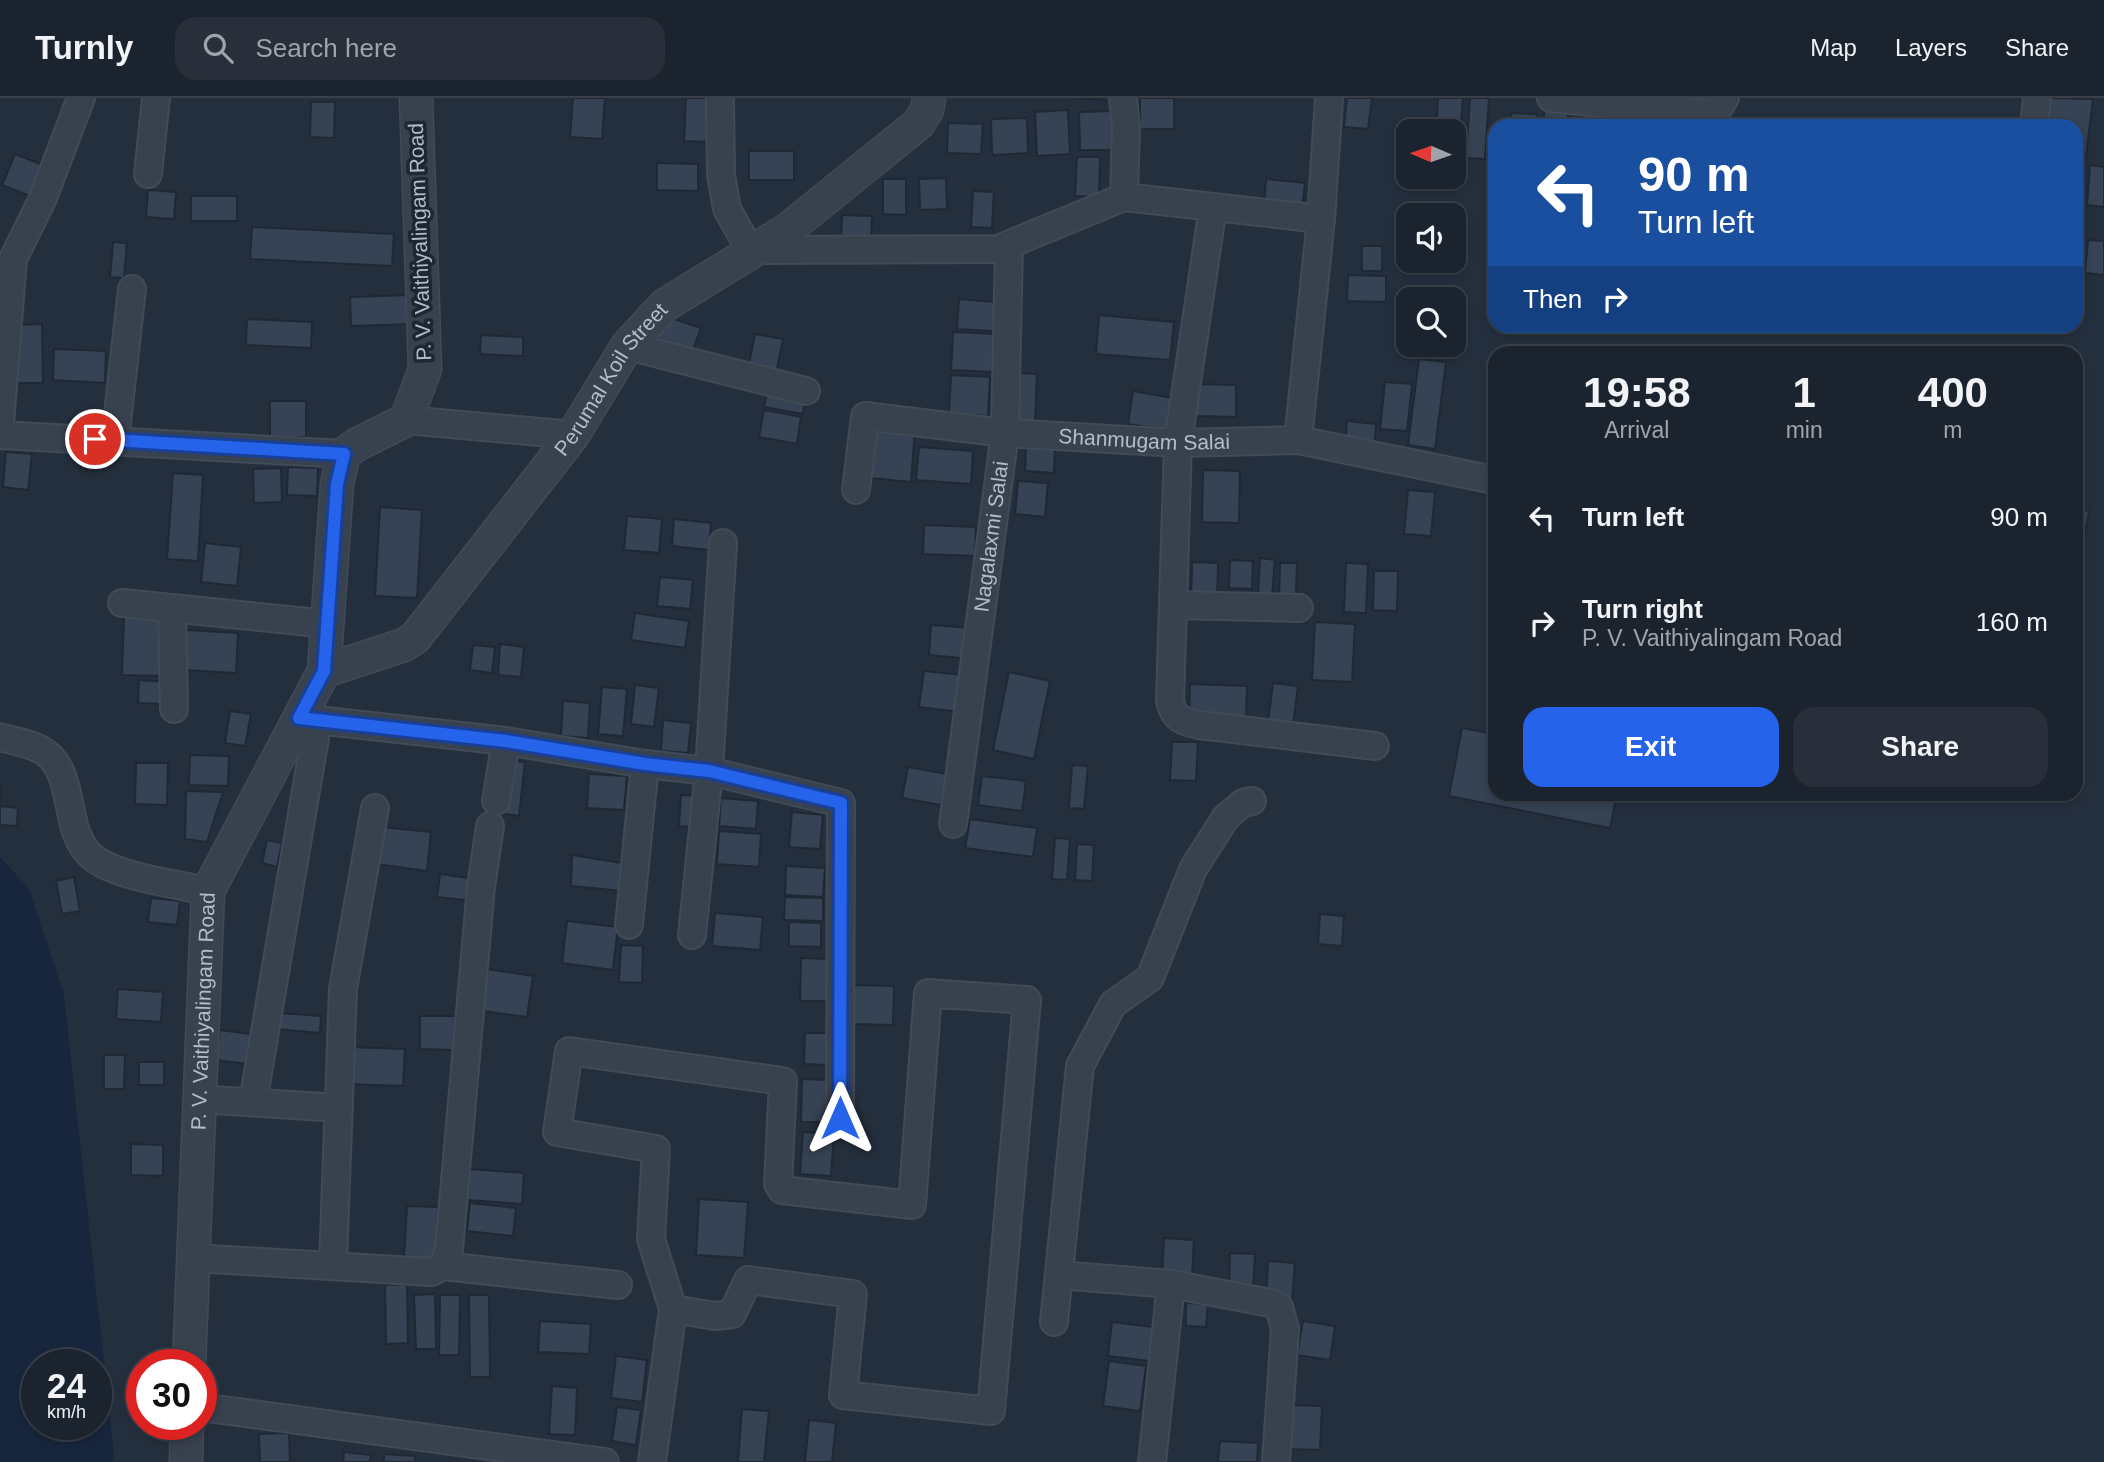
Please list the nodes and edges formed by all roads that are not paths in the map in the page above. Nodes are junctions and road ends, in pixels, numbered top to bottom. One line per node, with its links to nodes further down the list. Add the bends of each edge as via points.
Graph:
1 (81, 98): 22 (street, via 43,198 13,259)
2 (156, 98): 12 (street)
3 (416, 98): 21 (street, P. V. Vaithiyalingam Road, via 425,369)
4 (720, 98): 17 (street, via 720,175 727,209)
5 (1123, 98): 13 (street)
6 (1329, 98): 15 (street)
7 (1551, 98): 8 (street, via 1709,114)
8 (1725, 98)
9 (2037, 98): 11 (street)
10 (928, 104): 17 (street, Perumal Koil Street, via 918,124 787,230)
11 (2035, 119)
12 (148, 174)
13 (1124, 197): 14 (street); 16 (street)
14 (1213, 207): 15 (street); 28 (street)
15 (1321, 219): 26 (street)
16 (1009, 245): 17 (street, via 998,250); 23 (street, Nagalaxmi Salai)
17 (750, 250): 19 (street, Perumal Koil Street, via 665,305)
18 (132, 289): 27 (street)
19 (627, 346): 20 (street); 25 (street, Perumal Koil Street)
20 (806, 391)
21 (406, 421): 25 (street); 29 (street)
22 (0, 423)
23 (1005, 433): 28 (street, Shanmugam Salai); 31 (street, Shanmugam Salai, via 865,416); 49 (street, Nagalaxmi Salai)
24 (0, 435): 27 (street)
25 (572, 436): 38 (street, Perumal Koil Street, via 415,638)
26 (1298, 440): 28 (street, Shanmugam Salai); 30 (street, Shanmugam Salai)
27 (115, 441): 29 (street)
28 (1178, 443): 34 (street)
29 (344, 454): 37 (street, P. V. Vaithiyalingam Road, via 337,484)
30 (1488, 479)
31 (856, 490)
32 (723, 543): 45 (street)
33 (122, 603): 35 (street)
34 (1174, 605): 36 (street); 43 (street, via 1170,701 1180,720)
35 (172, 608): 37 (street); 39 (street)
36 (1299, 608)
37 (328, 624): 38 (street, P. V. Vaithiyalingam Road)
38 (324, 671): 40 (street, P. V. Vaithiyalingam Road)
39 (174, 709)
40 (309, 719): 42 (street); 51 (street, P. V. Vaithiyalingam Road); 55 (street)
41 (0, 737): 51 (street, via 44,751 51,758 81,844 92,857 109,867)
42 (506, 741): 44 (street); 46 (street)
43 (1375, 746)
44 (645, 764): 45 (street); 52 (street)
45 (709, 771): 53 (street); 57 (street, via 841,803)
46 (496, 801)
47 (1252, 801): 61 (street, via 1226,817 1193,869 1150,978 1112,1004 1080,1066)
48 (375, 807): 56 (street, via 343,989)
49 (953, 824)
50 (490, 826): 60 (street, via 449,1249)
51 (208, 891): 54 (street, P. V. Vaithiyalingam Road)
52 (629, 925)
53 (692, 935)
54 (198, 1099): 55 (street); 58 (street, P. V. Vaithiyalingam Road)
55 (253, 1102): 56 (street)
56 (339, 1108): 59 (street)
57 (840, 1118)
58 (193, 1258): 59 (street); 66 (street, P. V. Vaithiyalingam Road)
59 (334, 1264): 60 (street, via 431,1272)
60 (443, 1266): 63 (street)
61 (1059, 1275): 62 (street); 65 (street)
62 (1171, 1284): 72 (street); 73 (street, via 1279,1307 1285,1329)
63 (618, 1285)
64 (673, 1309): 64 (street, via 651,1239 656,1149 557,1132 569,1051 783,1081 778,1184 782,1189 912,1205 928,993 1027,1000 991,1411 843,1395 853,1294 748,1280 732,1314); 71 (street)
65 (1054, 1322)
66 (190, 1349)
67 (217, 1409): 70 (street)
68 (187, 1440): 69 (street)
69 (186, 1462)
70 (604, 1462)
71 (652, 1462)
72 (1153, 1462)
73 (1276, 1462)

